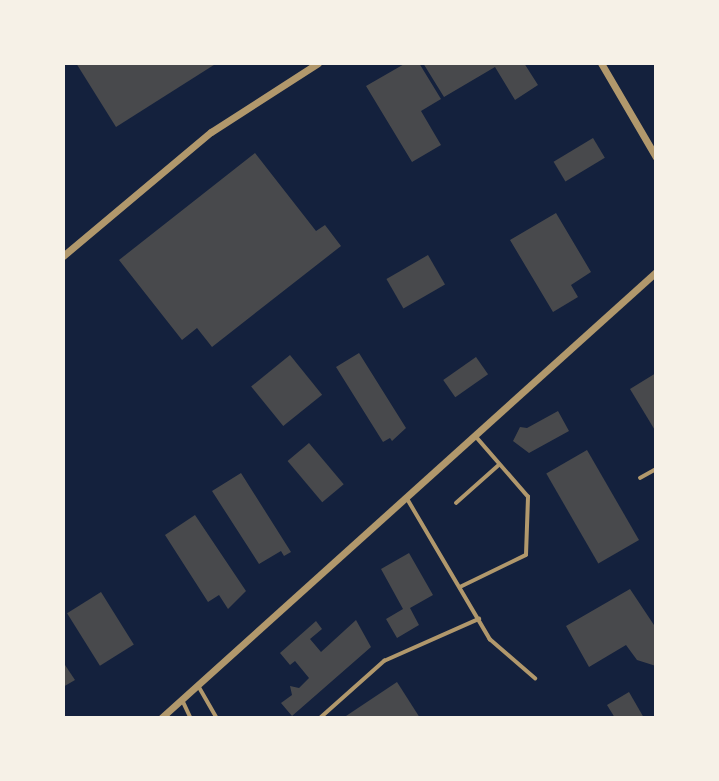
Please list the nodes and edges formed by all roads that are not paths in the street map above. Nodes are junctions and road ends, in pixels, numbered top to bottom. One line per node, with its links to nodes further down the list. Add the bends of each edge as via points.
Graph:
1 (318, 63): 4 (street, via 211,132)
2 (601, 63): 3 (street)
3 (656, 157)
4 (63, 256)
5 (656, 272): 6 (street)
6 (474, 435): 7 (lane); 10 (street)
7 (499, 465): 11 (lane); 12 (lane, via 528,497 526,555)
8 (656, 469): 9 (lane)
9 (640, 478)
10 (406, 496): 12 (lane); 15 (street)
11 (456, 503)
12 (460, 587): 13 (lane)
13 (479, 619): 14 (lane, via 490,639); 20 (lane, via 384,661)
14 (535, 678)
15 (198, 685): 16 (street); 19 (lane)
16 (182, 699): 17 (street); 18 (lane)
17 (161, 718)
18 (191, 718)
19 (217, 718)
20 (320, 718)

